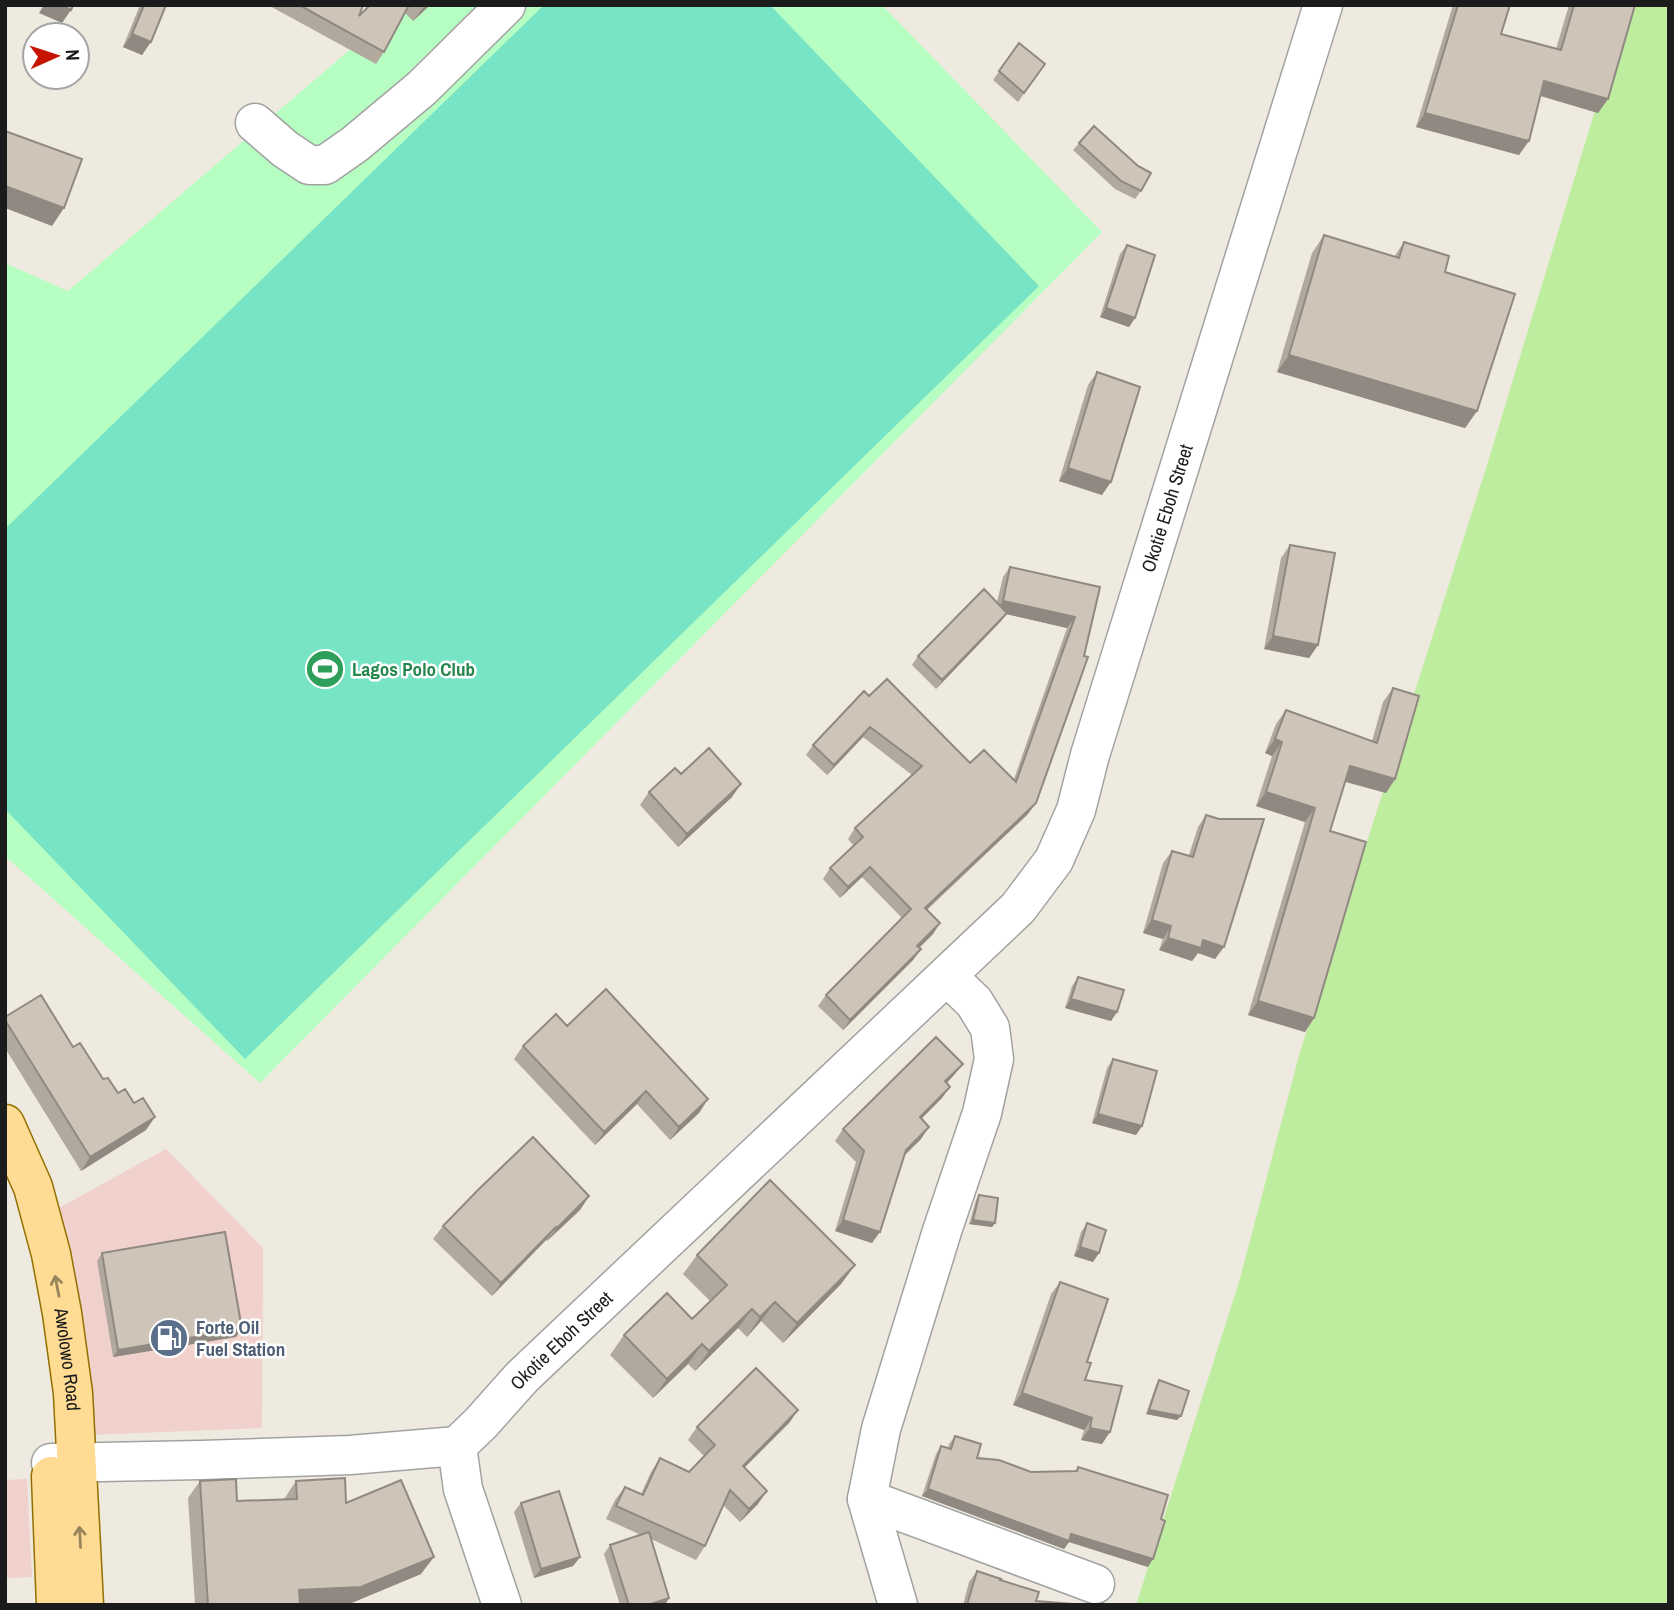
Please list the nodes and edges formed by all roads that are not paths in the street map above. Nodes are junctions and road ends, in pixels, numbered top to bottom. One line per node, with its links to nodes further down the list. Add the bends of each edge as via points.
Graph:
1 (506, 5): 3 (street, via 422,88 325,165 309,165)
2 (1324, 5): 4 (street, Okotie Eboh Street, via 1076,810 1054,860 1018,908)
3 (255, 123)
4 (947, 976): 7 (street, Okotie Eboh Street, via 522,1377); 9 (street, via 974,1002 990,1028 994,1059 982,1112 881,1429)
5 (5, 1124): 8 (main road, Awolowo Road, one-way to 5, via 72,1393 62,1313 33,1187)
6 (5, 1188): 8 (main road, Awolowo Road, via 19,1232)
7 (457, 1446): 8 (street, via 350,1455); 13 (street, via 463,1489)
8 (63, 1462): 11 (main road, Awolowo Road); 12 (main road, Awolowo Road, one-way to 8)
9 (867, 1499): 10 (street); 14 (street)
10 (1095, 1584)
11 (56, 1605)
12 (84, 1605)
13 (502, 1605)
14 (898, 1605)

